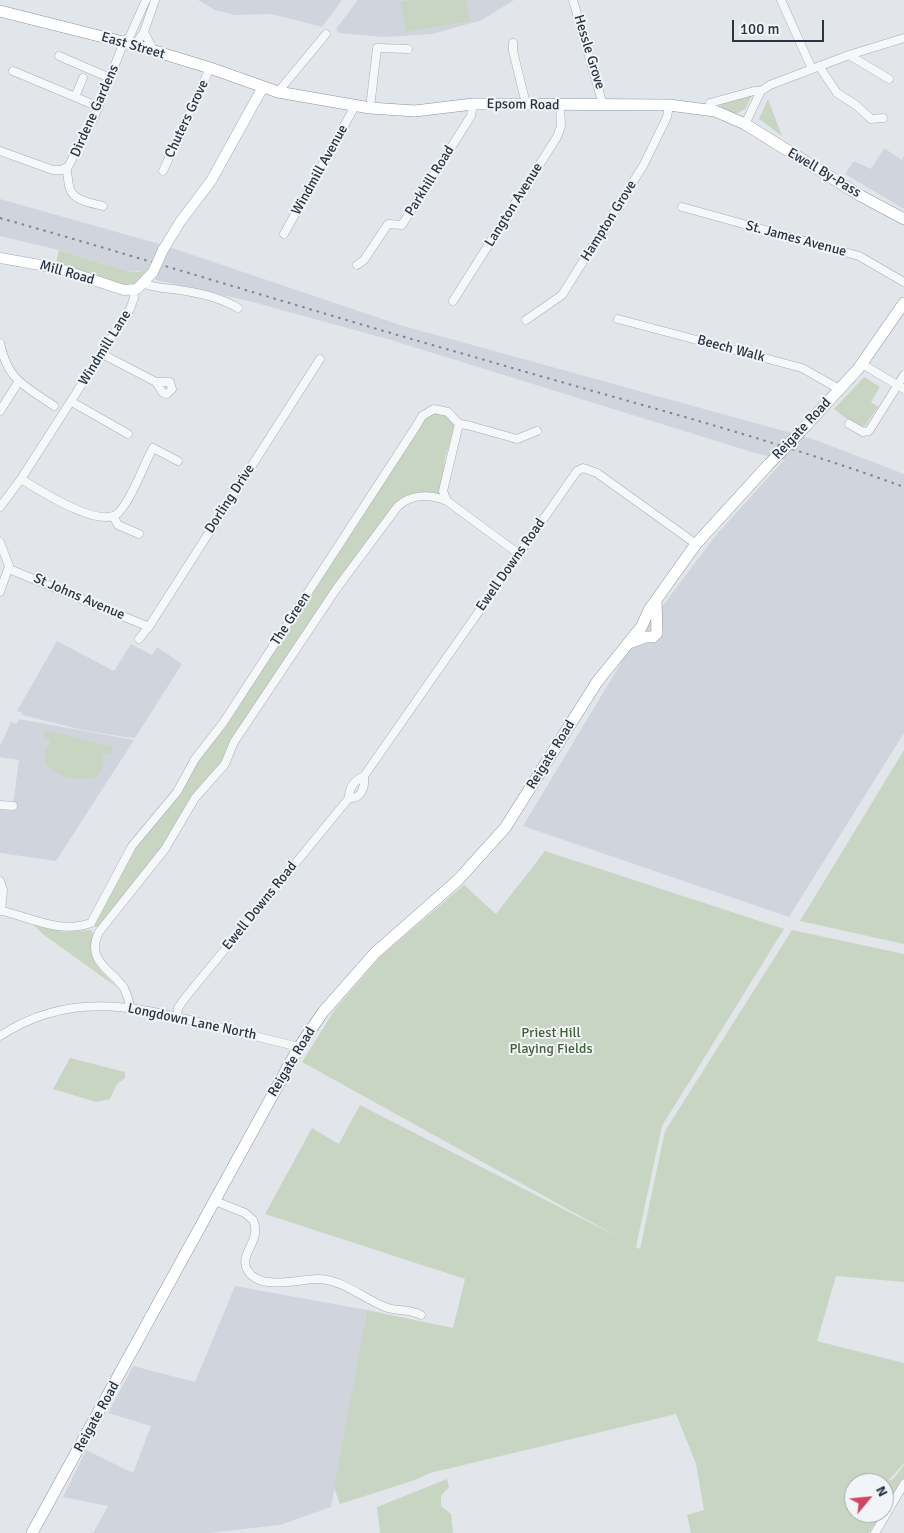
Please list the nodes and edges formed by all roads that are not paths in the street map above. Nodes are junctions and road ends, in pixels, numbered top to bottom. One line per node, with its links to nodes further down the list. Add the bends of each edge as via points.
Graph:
1 (146, 0): 10 (street, via 130,36)
2 (155, 0): 6 (street)
3 (573, 0): 29 (street, Hessle Grove)
4 (781, 0): 15 (street)
5 (0, 11): 10 (highway, East Street)
6 (144, 32): 10 (street); 12 (street)
7 (326, 34): 22 (street)
8 (904, 38): 13 (street)
9 (513, 42): 27 (street)
10 (130, 44): 12 (highway, East Street); 19 (street, Dirdene Gardens)
11 (408, 49): 33 (street, via 377,48)
12 (154, 51): 16 (highway, East Street)
13 (849, 55): 15 (street); 20 (street)
14 (59, 56): 19 (street)
15 (816, 67): 23 (street, via 770,85); 34 (street, via 837,93 871,119)
16 (210, 68): 21 (highway, East Street); 38 (street, Chuters Grove)
17 (13, 71): 24 (street)
18 (83, 78): 24 (street)
19 (110, 78): 32 (street, Dirdene Gardens)
20 (889, 79)
21 (263, 87): 22 (highway, Epsom Road); 46 (main road, bridge, via 211,181 180,222)
22 (278, 92): 31 (highway, Epsom Road)
23 (762, 92): 25 (street, via 754,91); 35 (street)
24 (74, 97): 32 (street)
25 (710, 103)
26 (473, 104): 27 (highway, Epsom Road); 33 (highway, Epsom Road, via 415,111); 44 (street, Parkhill Road, via 470,116 402,225 388,224 364,260)
27 (526, 104): 28 (highway, Epsom Road)
28 (560, 105): 29 (highway, Epsom Road); 48 (street, Langton Avenue, via 561,126 557,137)
29 (604, 105): 30 (highway, Epsom Road)
30 (669, 105): 35 (highway, Epsom Road, via 715,111); 52 (street, Hampton Grove, via 643,166 562,295)
31 (355, 106): 33 (highway, Epsom Road); 42 (street, Windmill Avenue)
32 (99, 107): 37 (street, Dirdene Gardens)
33 (370, 108)
34 (883, 118)
35 (745, 124): 41 (highway, Ewell By-Pass)
36 (0, 151): 37 (street, Dirdene Gardens, via 53,170)
37 (66, 169): 39 (street, via 70,190 75,196)
38 (163, 171)
39 (103, 206)
40 (682, 208): 45 (street, St. James Avenue, via 859,256)
41 (904, 219)
42 (284, 234)
43 (0, 258): 47 (main road, Mill Road, via 57,268 124,290)
44 (357, 265)
45 (904, 282)
46 (144, 284): 47 (main road); 50 (street, via 154,288 186,290)
47 (133, 290): 54 (street, Windmill Lane, via 133,304)
48 (453, 301)
49 (904, 303): 56 (highway, Reigate Road)
50 (238, 308)
51 (618, 319): 61 (street, Beech Walk, via 807,369)
52 (526, 320)
53 (0, 342): 58 (street, via 6,365)
54 (102, 354): 59 (street); 62 (street, Windmill Lane)
55 (320, 359): 81 (street, Dorling Drive)
56 (862, 364): 60 (street); 61 (highway, Reigate Road)
57 (904, 375): 60 (street)
58 (19, 381): 63 (street); 64 (street)
59 (156, 382)
60 (900, 387): 66 (street, via 869,431 863,432)
61 (839, 389): 76 (highway, Reigate Road, bridge)
62 (72, 402): 68 (street); 70 (street, Windmill Lane)
63 (54, 406)
64 (0, 411)
65 (459, 424): 67 (street, via 517,439); 71 (street, via 443,491); 90 (street, The Green, via 454,416 442,409 434,409 422,416 233,707 195,759 178,792 132,846)
66 (849, 424)
67 (536, 431)
68 (128, 434)
69 (178, 461): 73 (street, via 153,448 122,508)
70 (21, 478): 72 (street, Windmill Lane); 73 (street, via 54,499 92,516)
71 (447, 501): 77 (street, The Green); 91 (street, The Green, via 418,496 404,500 398,506 337,588 234,742 225,764 195,798 165,849)
72 (0, 507)
73 (113, 516): 74 (street, via 118,525)
74 (139, 534)
75 (0, 542): 78 (street)
76 (696, 544): 77 (street, Ewell Downs Road, via 597,473 583,468 571,477); 80 (highway, Reigate Road)
77 (519, 554): 84 (street, Ewell Downs Road)
78 (9, 569): 79 (street); 81 (street, St Johns Avenue)
79 (0, 592)
80 (656, 598): 82 (highway, Reigate Road); 82 (highway, via 656,625 651,622)
81 (149, 627): 83 (street, Dorling Drive)
82 (643, 629): 95 (highway, Reigate Road, via 626,645 589,694 505,828 458,880 375,953 323,1012)
83 (139, 639)
84 (364, 776): 85 (street, Ewell Downs Road, via 352,785); 85 (street, Ewell Downs Road, via 361,794)
85 (349, 798): 93 (street, Ewell Downs Road, via 185,998 178,1008)
86 (0, 805): 87 (street)
87 (13, 806)
88 (0, 881): 89 (street, via 3,890)
89 (0, 910): 90 (street, via 62,928 78,928)
90 (91, 923): 91 (street)
91 (97, 935): 92 (street, via 96,950 101,964 123,987)
92 (130, 1007): 93 (street, Longdown Lane North); 94 (street, Longdown Lane North, via 81,1006 53,1010)
93 (177, 1017): 95 (street, Longdown Lane North)
94 (0, 1036)
95 (299, 1047): 96 (highway, Reigate Road)
96 (215, 1202): 97 (street, via 253,1220 256,1236 245,1260 248,1272 254,1276 289,1283 325,1279 389,1308 413,1310); 99 (highway, Reigate Road)
97 (421, 1315)
98 (904, 1484): 100 (street)
99 (32, 1533)
100 (874, 1533)

